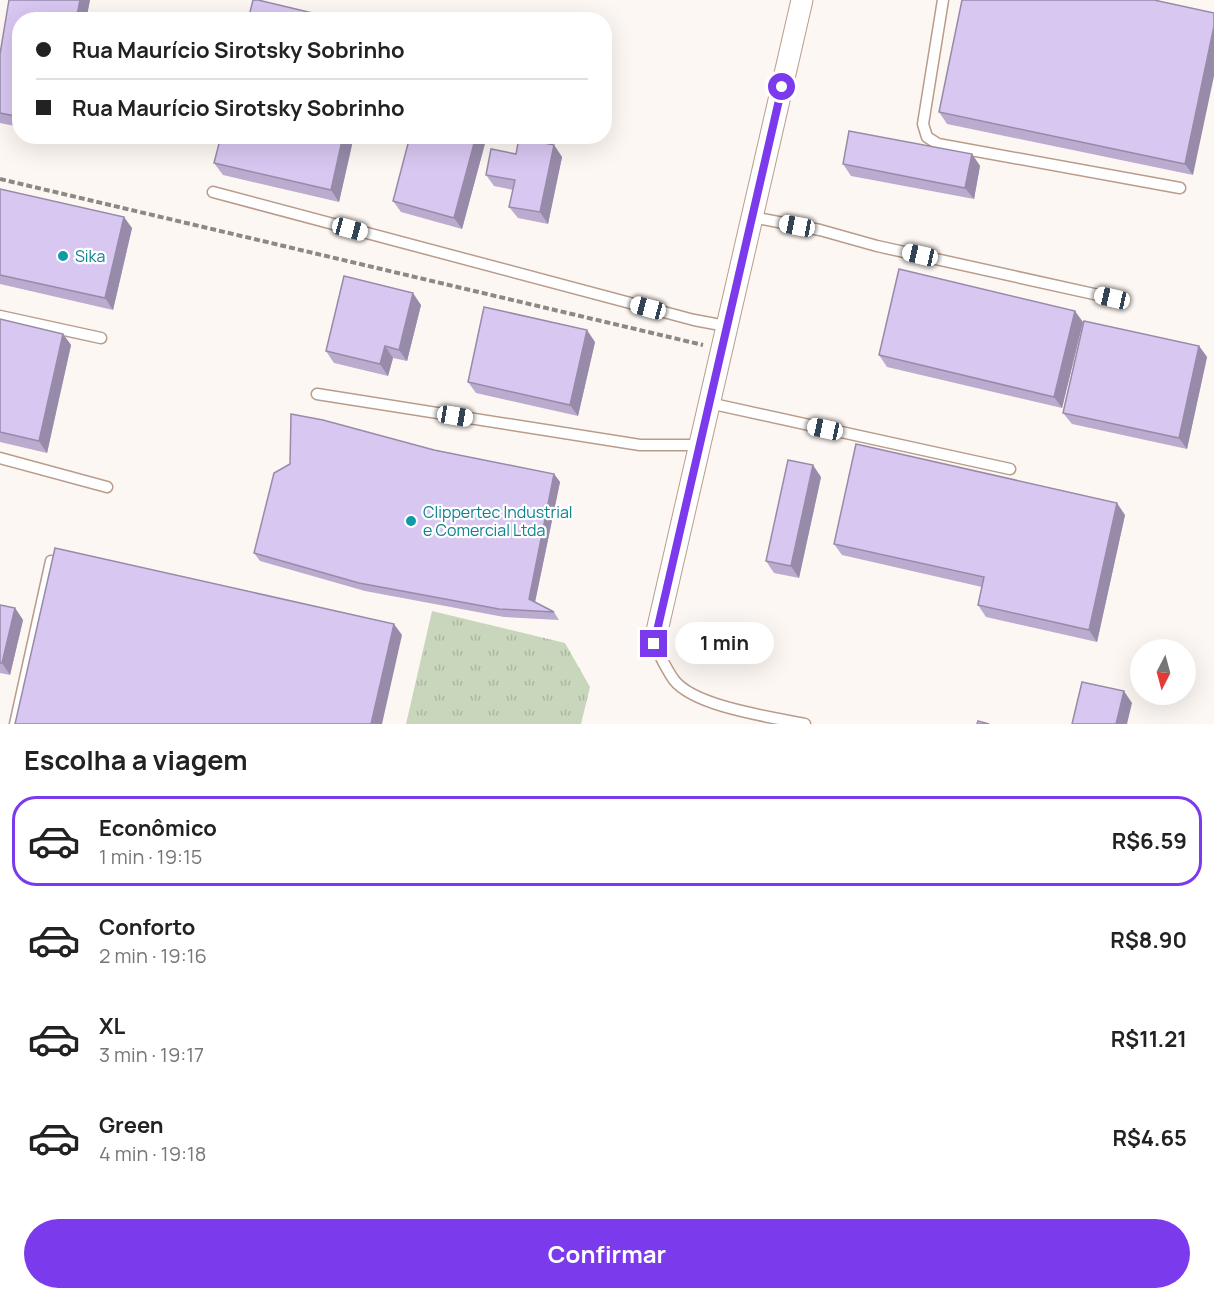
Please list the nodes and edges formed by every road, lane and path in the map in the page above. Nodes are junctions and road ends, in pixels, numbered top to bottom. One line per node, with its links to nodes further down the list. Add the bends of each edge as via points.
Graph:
1 (802, 0): 6 (street)
2 (943, 0): 4 (lane, via 923,124 927,137 938,144)
3 (0, 179): 11 (path)
4 (1180, 188)
5 (213, 192): 9 (lane)
6 (752, 217): 7 (lane); 9 (street)
7 (1112, 298)
8 (0, 316): 10 (lane)
9 (726, 326): 11 (street)
10 (101, 338)
11 (721, 349): 13 (street)
12 (317, 394): 14 (lane, via 640,445)
13 (709, 404): 14 (street); 16 (lane)
14 (699, 445): 19 (street)
15 (0, 458): 17 (lane)
16 (1010, 469)
17 (107, 487)
18 (51, 561): 20 (lane)
19 (654, 644): 21 (lane, via 675,681 691,694 712,703)
20 (15, 724)
21 (805, 724)

